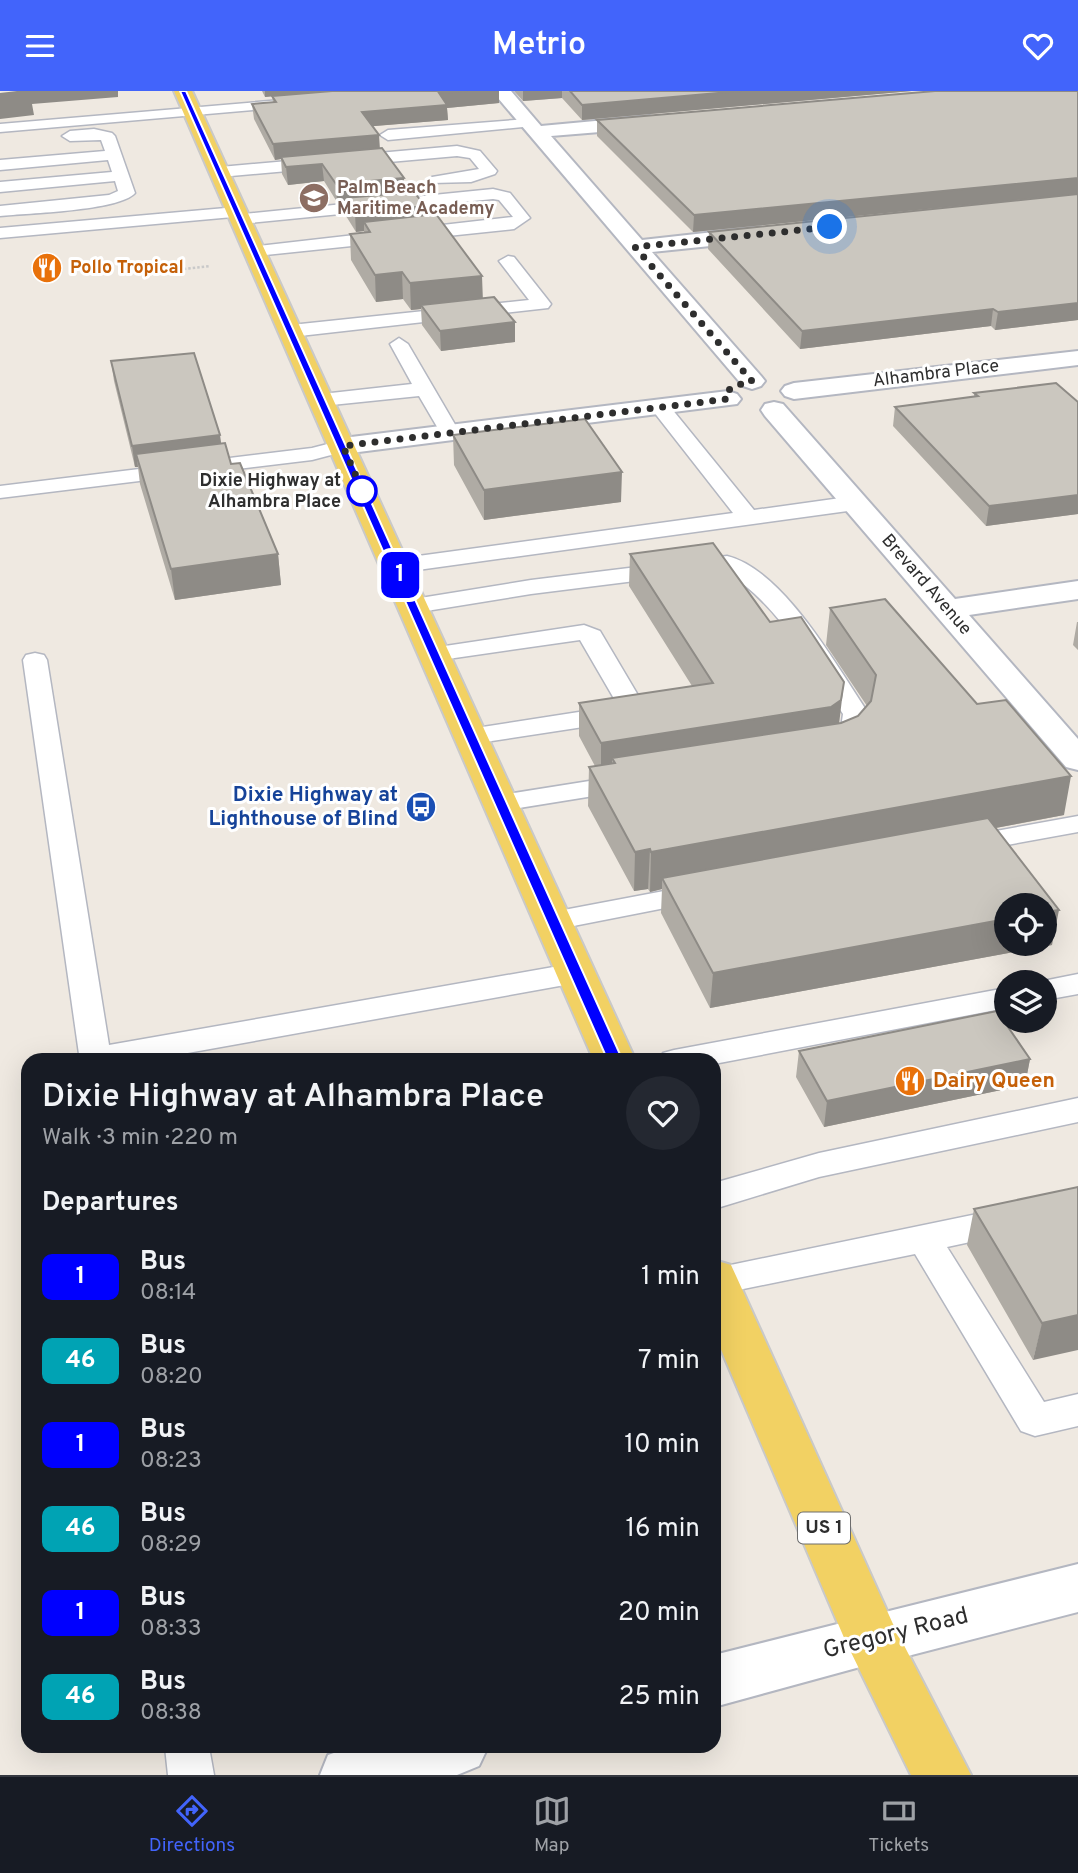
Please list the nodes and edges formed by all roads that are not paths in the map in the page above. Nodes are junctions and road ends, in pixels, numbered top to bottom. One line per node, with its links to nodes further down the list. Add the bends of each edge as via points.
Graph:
1 (501, 91): 7 (street)
2 (277, 97): 3 (lane); 4 (lane)
3 (307, 101)
4 (188, 103): 6 (lane); 12 (main road)
5 (674, 120): 7 (street)
6 (0, 128)
7 (532, 128): 8 (lane); 20 (street)
8 (388, 135)
9 (0, 142): 10 (lane, via 94,134 107,137)
10 (113, 155): 11 (lane); 13 (lane)
11 (0, 165)
12 (219, 172): 14 (lane, via 457,151 475,153 489,171); 16 (main road)
13 (120, 176): 15 (lane); 17 (lane, via 127,193 113,201)
14 (417, 182)
15 (0, 187)
16 (238, 207): 18 (lane); 21 (main road); 21 (lane, via 493,194 504,196 522,218 514,224)
17 (0, 211)
18 (0, 233)
19 (774, 233): 20 (street)
20 (635, 247): 26 (street)
21 (256, 251): 23 (main road)
22 (508, 261): 23 (lane, via 542,304)
23 (291, 331): 29 (main road)
24 (399, 344): 27 (lane)
25 (1078, 358): 30 (street, Alhambra Place)
26 (752, 381): 28 (street, via 734,386); 30 (street, via 781,384)
27 (425, 389): 29 (lane); 32 (lane)
28 (728, 399): 30 (street, via 742,407); 31 (street)
29 (322, 400): 33 (main road)
30 (784, 400): 36 (street, Brevard Avenue)
31 (660, 408): 32 (street); 37 (lane)
32 (450, 433): 33 (street)
33 (343, 446): 34 (lane, via 283,441); 35 (lane); 38 (main road)
34 (0, 474)
35 (0, 492)
36 (855, 503): 37 (lane); 41 (street, Brevard Avenue)
37 (748, 517): 38 (lane)
38 (396, 566): 40 (main road)
39 (1078, 590): 41 (street)
40 (414, 606): 42 (main road); 45 (lane, via 727,563 743,571 781,606 856,713 853,738 836,750)
41 (948, 609): 46 (street, Brevard Avenue)
42 (434, 654): 44 (main road); 44 (lane, via 584,632 591,636 629,702 626,710 616,714)
43 (35, 660): 57 (lane)
44 (472, 736): 48 (main road)
45 (822, 752)
46 (1078, 760)
47 (644, 780): 48 (lane)
48 (501, 803): 52 (main road)
49 (1078, 824): 50 (lane)
50 (935, 850)
51 (729, 888): 52 (lane)
52 (553, 921): 53 (main road)
53 (576, 973): 58 (lane); 59 (main road)
54 (1078, 984): 55 (lane)
55 (1057, 988)
56 (994, 1000): 60 (lane)
57 (95, 1053)
58 (129, 1053)
59 (611, 1053)
60 (716, 1053)
61 (1078, 1109): 62 (lane, via 819,1165)
62 (721, 1194)
63 (1078, 1206): 64 (lane)
64 (925, 1238): 65 (lane); 67 (lane, via 1035,1420)
65 (721, 1279)
66 (721, 1294): 69 (main road, US 1)
67 (1078, 1410)
68 (1078, 1588): 69 (street, Gregory Road)
69 (873, 1640): 70 (street, Gregory Road); 75 (main road, US 1)
70 (721, 1679)
71 (188, 1753): 73 (lane)
72 (435, 1753): 74 (street)
73 (191, 1775)
74 (349, 1775)
75 (942, 1775)

